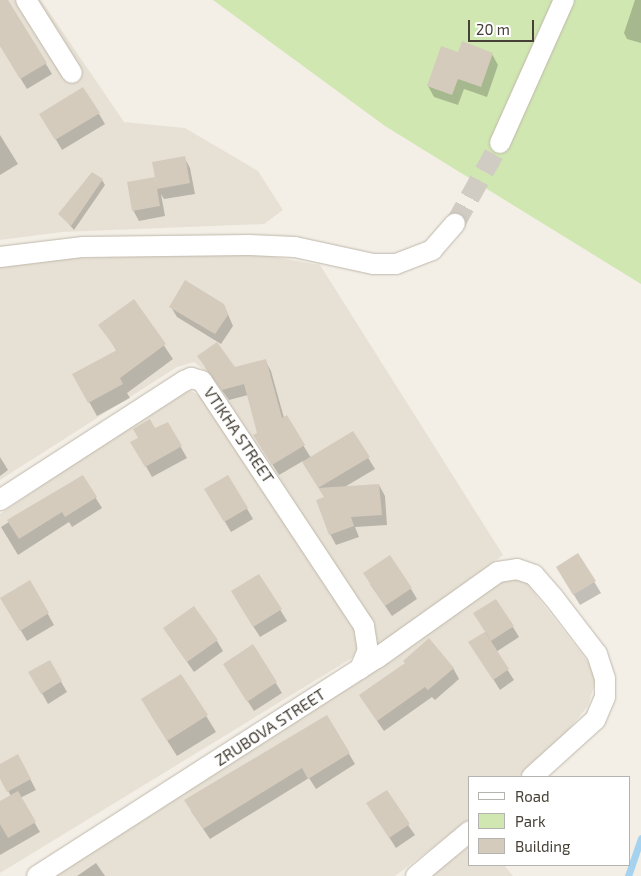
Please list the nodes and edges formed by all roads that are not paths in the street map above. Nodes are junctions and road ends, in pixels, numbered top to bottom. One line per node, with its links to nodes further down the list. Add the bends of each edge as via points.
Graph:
1 (26, 0): 3 (street)
2 (564, 0): 4 (street)
3 (72, 73)
4 (500, 143)
5 (455, 224): 6 (street, via 432,250 396,264 373,264 295,247 250,245 83,247)
6 (0, 257)
7 (0, 500): 8 (street, VTIKHA STREET, via 184,381 202,381 364,626 368,650)
8 (360, 669): 9 (street, ZRUBOVA STREET, via 498,572 517,569 534,575 597,654 605,678 605,698 595,720); 11 (street, ZRUBOVA STREET)
9 (533, 776)
10 (468, 833): 12 (street)
11 (37, 876)
12 (416, 876)

